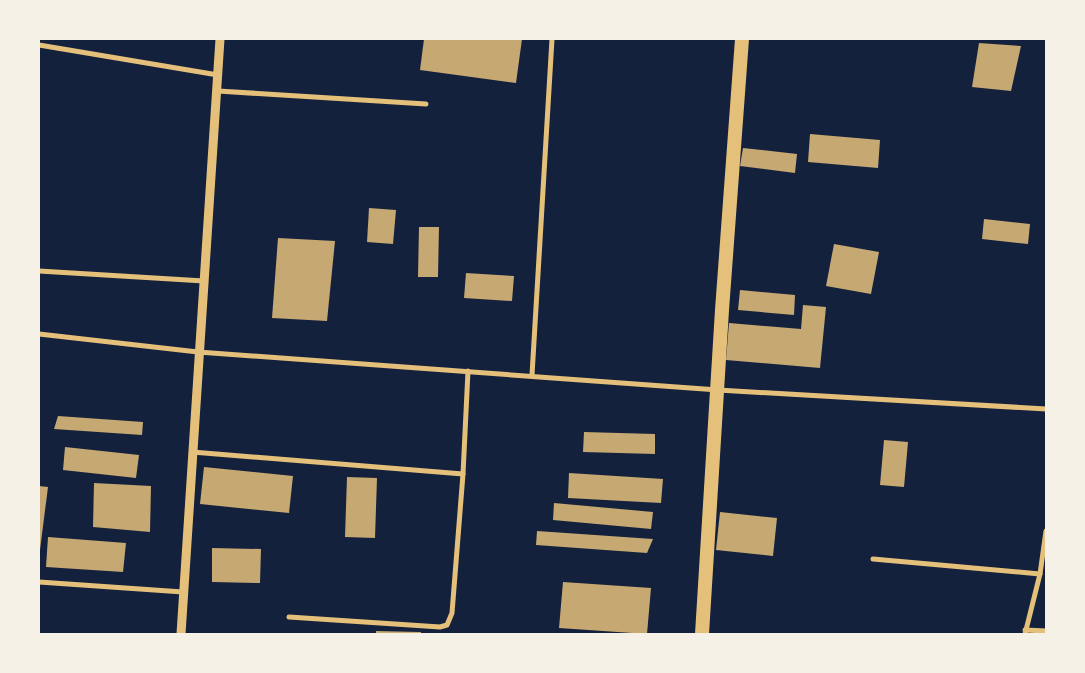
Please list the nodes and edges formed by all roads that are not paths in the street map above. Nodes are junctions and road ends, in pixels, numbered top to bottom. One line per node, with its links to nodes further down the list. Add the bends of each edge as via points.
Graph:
1 (220, 39): 5 (street)
2 (552, 39): 13 (street)
3 (742, 39): 14 (highway)
4 (39, 45): 5 (street)
5 (219, 76): 6 (street)
6 (218, 91): 7 (street); 9 (street)
7 (426, 104)
8 (39, 271): 9 (street)
9 (204, 281): 11 (street)
10 (39, 334): 11 (street)
11 (198, 352): 12 (street); 16 (street)
12 (468, 371): 13 (street); 17 (street)
13 (532, 376): 14 (street)
14 (718, 390): 15 (street); 27 (highway)
15 (1046, 409)
16 (192, 452): 17 (street); 22 (street)
17 (463, 474): 23 (street, via 452,613 447,625)
18 (1046, 531): 20 (street)
19 (873, 559): 20 (street)
20 (1040, 574): 25 (street)
21 (39, 582): 22 (street)
22 (183, 592): 26 (street)
23 (289, 617)
24 (1046, 631): 25 (street)
25 (1025, 632)
26 (181, 634)
27 (702, 634)

